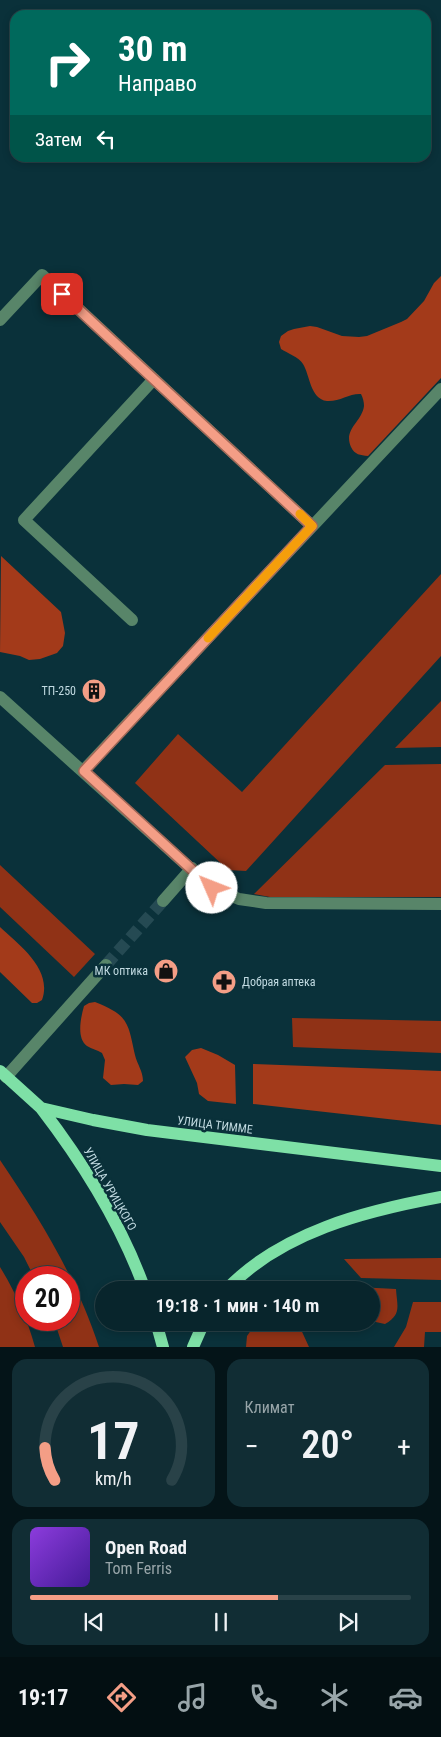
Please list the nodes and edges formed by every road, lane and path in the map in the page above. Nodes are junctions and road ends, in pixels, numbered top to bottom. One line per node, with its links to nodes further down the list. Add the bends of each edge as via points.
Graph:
1 (0, 320): 2 (lane, via 42,275)
2 (154, 379): 4 (lane); 5 (lane, via 24,520)
3 (441, 390): 4 (lane)
4 (312, 526): 7 (lane)
5 (132, 620)
6 (0, 697): 7 (lane)
7 (84, 771): 8 (lane)
8 (192, 868): 9 (lane); 10 (lane, via 212,888 257,902)
9 (163, 901)
10 (441, 904)
11 (106, 965): 12 (lane)
12 (3, 1074): 13 (main road, УЛИЦА ТИММЕ)
13 (40, 1108): 14 (main road, УЛИЦА ТИММЕ, via 147,1130); 16 (main road, УЛИЦА УРИЦКОГО, via 106,1203)
14 (441, 1166)
15 (441, 1197): 17 (main road, via 370,1212 325,1228 275,1250)
16 (141, 1281)
17 (234, 1281)
18 (159, 1331): 20 (main road)
19 (200, 1331): 21 (main road)
20 (163, 1347)
21 (193, 1347)

